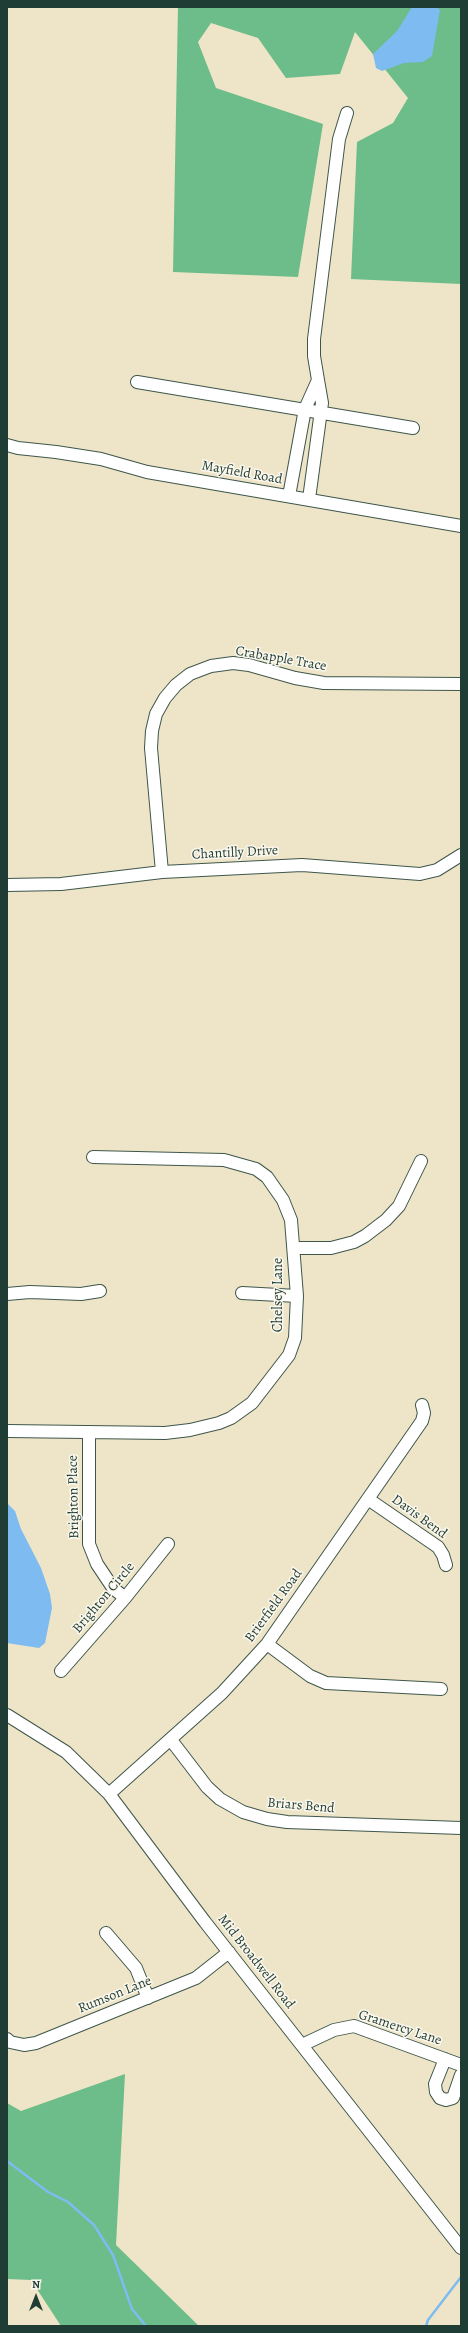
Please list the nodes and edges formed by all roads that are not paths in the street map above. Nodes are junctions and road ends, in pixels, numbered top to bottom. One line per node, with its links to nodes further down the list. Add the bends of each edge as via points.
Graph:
1 (348, 113): 2 (street, via 339,140 314,339)
2 (318, 380): 4 (street); 5 (street)
3 (137, 382): 4 (street)
4 (305, 409): 5 (street); 8 (street)
5 (321, 413): 6 (street); 9 (street)
6 (413, 428)
7 (11, 448): 8 (street, Mayfield Road, via 101,459 147,472)
8 (289, 496): 9 (street, Mayfield Road)
9 (309, 500): 10 (street, Mayfield Road)
10 (461, 526)
11 (461, 684): 13 (street, Crabapple Trace, via 324,683 232,663 211,666 190,674 165,698 156,714 152,731 151,748)
12 (461, 855): 13 (street, Chantilly Drive, via 437,870 420,874 302,865)
13 (162, 872): 14 (street, Chantilly Drive, via 62,884)
14 (7, 885)
15 (93, 1157): 17 (street, Chelsey Lane, via 224,1160 256,1169 267,1177 283,1200 291,1220)
16 (421, 1161): 17 (street, via 399,1206 366,1236 331,1248)
17 (294, 1248): 21 (street, Chelsey Lane)
18 (100, 1291): 20 (street, via 81,1294)
19 (242, 1293): 21 (street)
20 (7, 1294)
21 (297, 1296): 24 (street, Chelsey Lane, via 295,1338 289,1355 260,1394 242,1412 219,1423 190,1430 165,1433)
22 (422, 1405): 25 (street, Brierfield Road, via 422,1421)
23 (7, 1431): 24 (street, Chelsey Lane)
24 (89, 1432): 28 (street, Brighton Place, via 89,1544 97,1564 113,1588)
25 (368, 1499): 27 (street, Davis Bend, via 438,1547 444,1555); 29 (street, Brierfield Road)
26 (168, 1544): 28 (street, Brighton Circle)
27 (446, 1565)
28 (125, 1598): 30 (street, Brighton Circle)
29 (267, 1644): 31 (street, via 310,1676 326,1683); 33 (street, Brierfield Road, via 222,1694)
30 (61, 1671)
31 (442, 1690)
32 (7, 1715): 34 (street, Mid Broadwell Road, via 66,1752)
33 (171, 1740): 34 (street, Brierfield Road); 35 (street, Briars Bend, via 206,1786 220,1799 243,1812 287,1822)
34 (108, 1794): 37 (street, Mid Broadwell Road)
35 (461, 1828)
36 (106, 1933): 38 (street, via 136,1968)
37 (229, 1952): 38 (street, Rumson Lane, via 196,1978); 40 (street, Mid Broadwell Road)
38 (148, 1998): 39 (street, Rumson Lane, via 36,2043 24,2045)
39 (7, 2039)
40 (302, 2045): 41 (street, Gramercy Lane, via 334,2030 354,2026); 44 (street, Mid Broadwell Road)
41 (445, 2059): 42 (street, Gramercy Lane); 43 (street, Gramercy Lane, via 435,2084 440,2098 453,2098)
42 (461, 2065)
43 (461, 2075)
44 (461, 2248)

